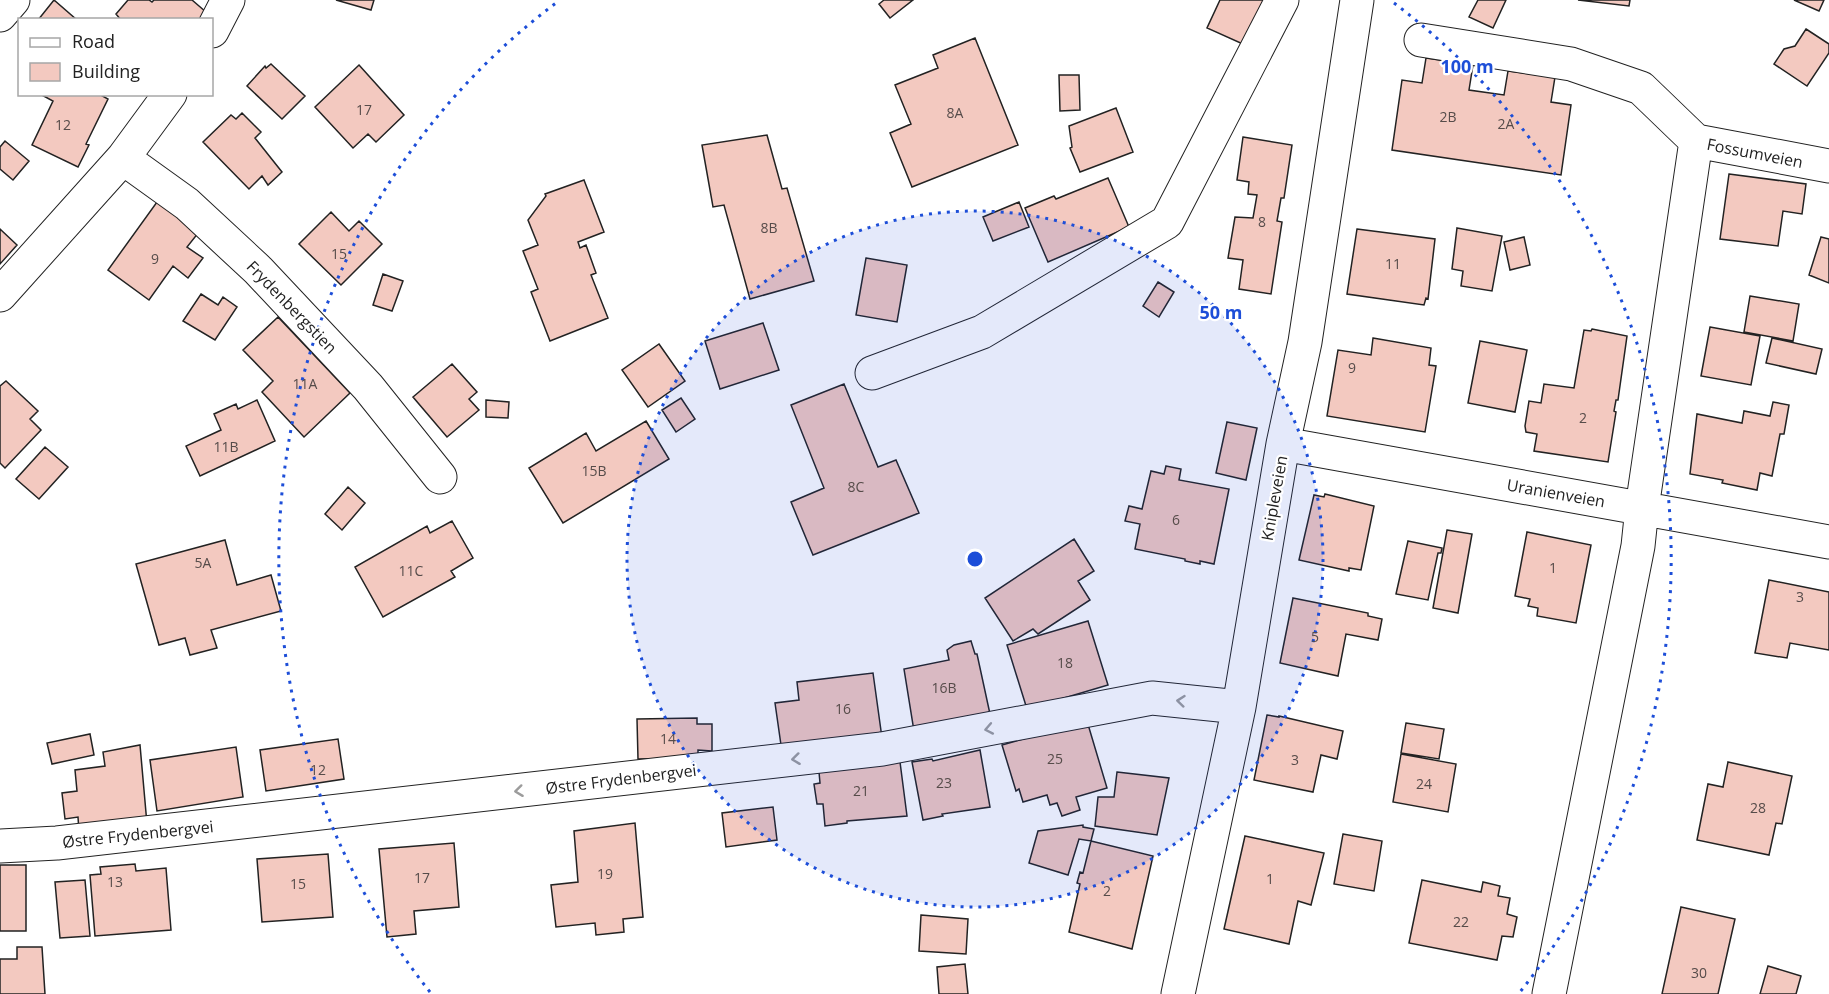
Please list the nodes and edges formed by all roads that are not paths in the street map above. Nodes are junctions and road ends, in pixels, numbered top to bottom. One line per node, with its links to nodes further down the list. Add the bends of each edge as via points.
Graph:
1 (13, 0): 5 (street)
2 (228, 0): 6 (street)
3 (1282, 0): 13 (street, via 1167,222 982,332)
4 (1357, 0): 14 (street, Knipleveien, via 1305,342)
5 (0, 15)
6 (213, 29)
7 (1421, 40): 9 (street, Fossumveien, via 1571,64 1641,88)
8 (169, 96): 10 (street)
9 (1696, 141): 11 (street, Fossumveien); 16 (street)
10 (123, 158): 12 (street); 15 (street, Frydenbergstien, via 187,204 258,270 368,387)
11 (1829, 166)
12 (0, 295)
13 (872, 373)
14 (1283, 444): 16 (street, Uranienveien); 18 (street, Knipleveien)
15 (440, 477)
16 (1642, 508): 17 (street, Uranienveien); 21 (street, via 1638,546)
17 (1829, 542)
18 (1239, 706): 19 (street, Østre Frydenbergvei, one-way to 19, via 1152,698 882,749 57,843); 20 (street, Knipleveien)
19 (0, 846)
20 (1178, 994)
21 (1549, 994)

